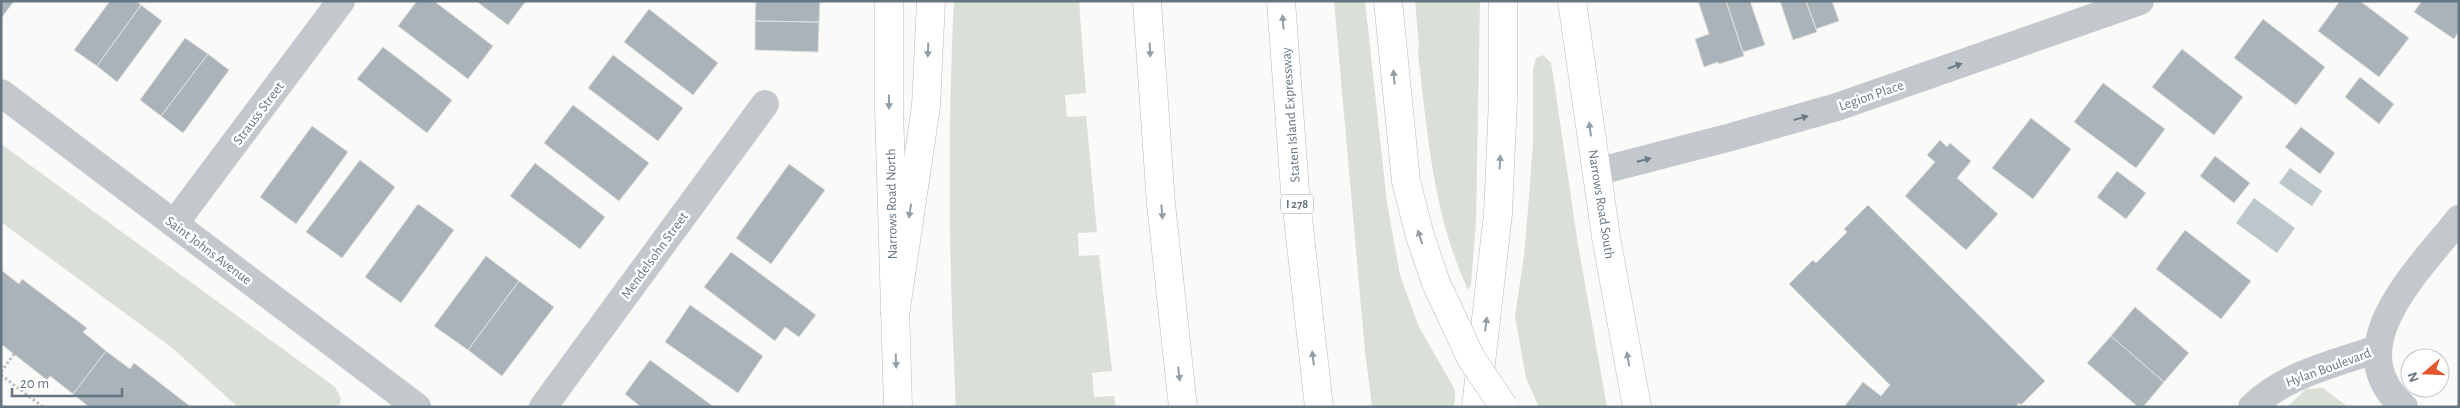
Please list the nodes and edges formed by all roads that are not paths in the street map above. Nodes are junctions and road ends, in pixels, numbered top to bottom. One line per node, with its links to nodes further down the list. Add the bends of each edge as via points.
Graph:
1 (341, 1): 14 (street, Strauss Street)
2 (890, 1): 15 (main road, Narrows Road North, one-way to 15, via 889,118)
3 (931, 1): 15 (main road, one-way to 15, via 926,106)
4 (1147, 1): 20 (main road, one-way to 20, via 1160,195)
5 (1282, 1): 21 (main road, Staten Island Expressway / I 278, one-way to 5, via 1295,191)
6 (1388, 1): 23 (main road, one-way to 6, bridge, via 1471,358 1436,283 1420,236 1406,181)
7 (1503, 1): 22 (main road, one-way to 7, via 1498,214)
8 (1572, 1): 12 (main road, Narrows Road South, one-way to 8)
9 (2140, 1): 12 (street, Legion Place, one-way to 9, via 1838,107)
10 (1, 92): 14 (street, Saint Johns Avenue)
11 (765, 104): 18 (street, Mendelsohn Street)
12 (1596, 172): 24 (main road, Narrows Road South, one-way to 12)
13 (2459, 219): 16 (street, Hylan Boulevard, via 2398,297 2388,314)
14 (174, 224): 17 (street, Saint Johns Avenue)
15 (895, 315): 19 (main road, Narrows Road North, one-way to 19)
16 (2377, 349): 25 (street, Hylan Boulevard, via 2294,377 2264,395); 26 (street, via 2378,363 2389,391)
17 (400, 402)
18 (543, 407)
19 (898, 407)
20 (1183, 407)
21 (1319, 407)
22 (1476, 407)
23 (1504, 407)
24 (1637, 407)
25 (2252, 407)
26 (2404, 407)

